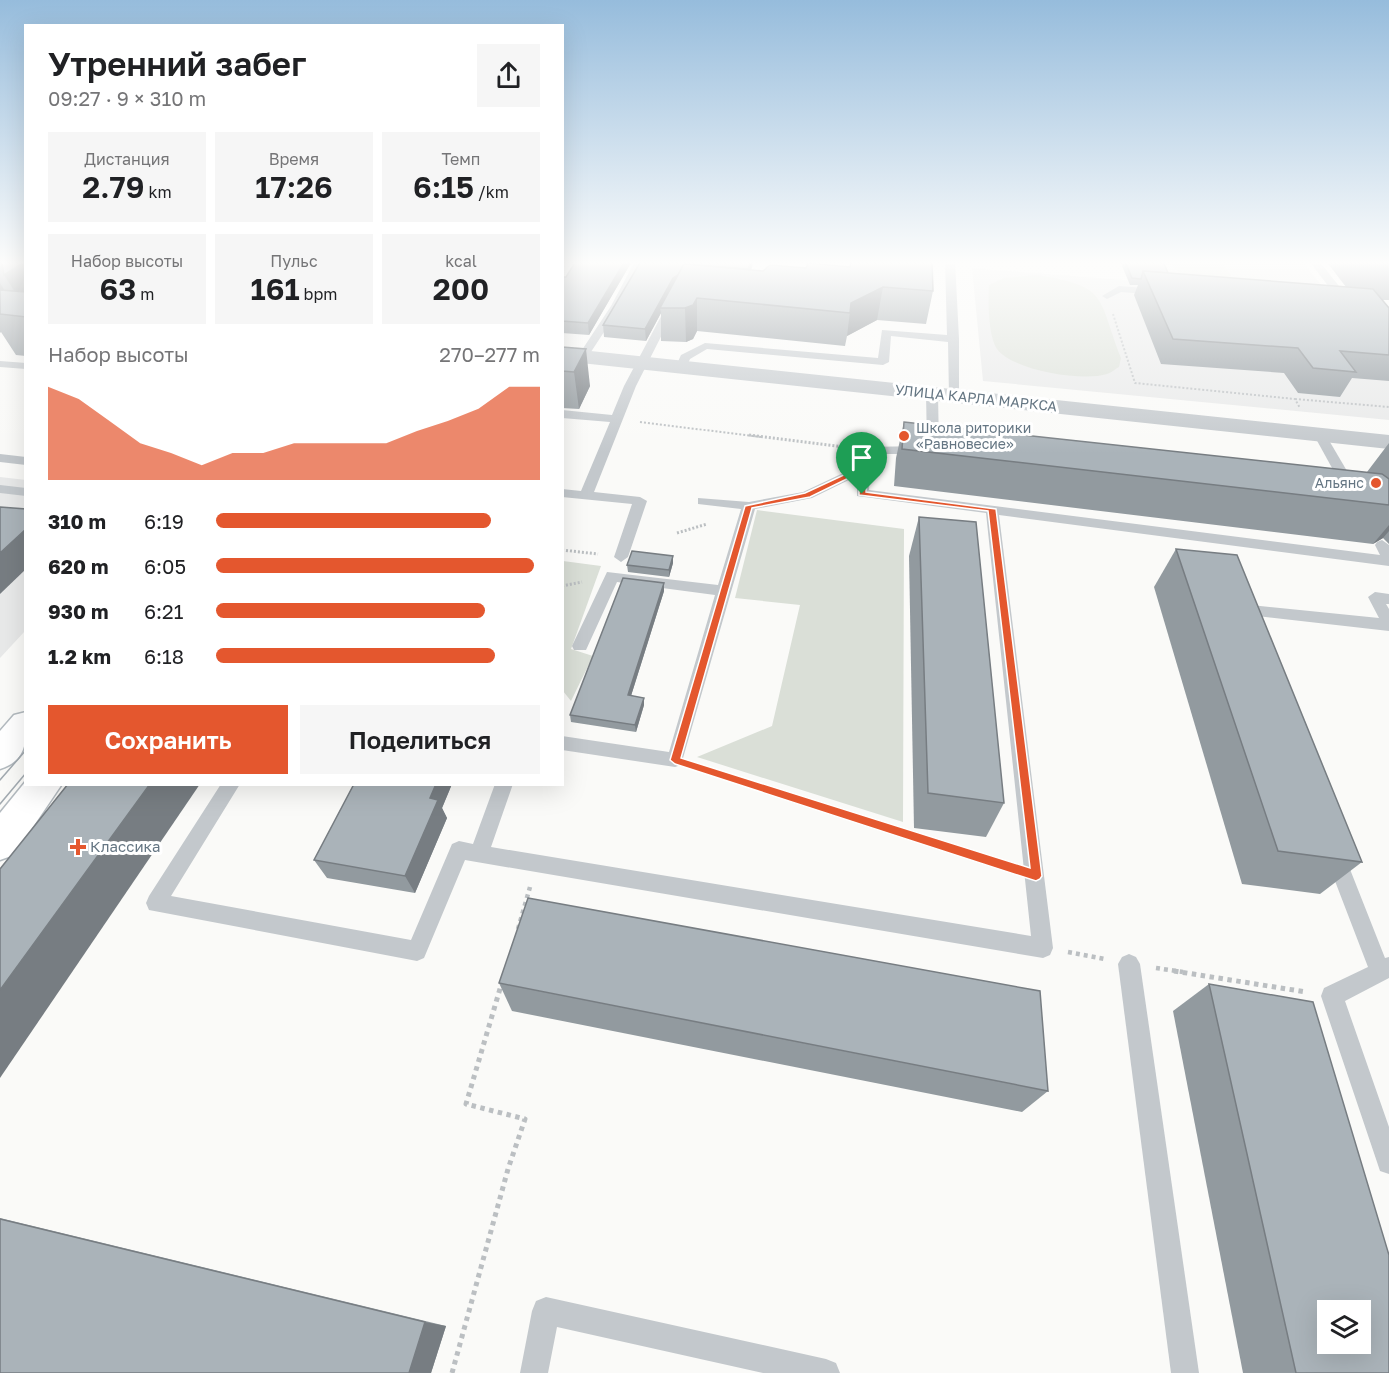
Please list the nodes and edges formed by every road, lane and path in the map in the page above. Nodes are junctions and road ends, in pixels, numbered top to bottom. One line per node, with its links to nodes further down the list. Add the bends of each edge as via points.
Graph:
1 (599, 325): 6 (lane)
2 (662, 325): 7 (lane)
3 (953, 325): 5 (lane)
4 (1116, 325): 14 (path, via 1135,383)
5 (954, 339): 10 (lane, via 886,332 883,362 705,346 685,357); 13 (lane)
6 (573, 355): 7 (street, УЛИЦА КАРЛА МАРКСА)
7 (643, 362): 10 (street, УЛИЦА КАРЛА МАРКСА); 19 (lane)
8 (0, 364): 9 (lane)
9 (24, 366)
10 (682, 366): 11 (street, УЛИЦА КАРЛА МАРКСА)
11 (932, 393): 13 (street, УЛИЦА КАРЛА МАРКСА); 22 (lane, via 933,450)
12 (1318, 394): 15 (path)
13 (956, 396): 20 (street, УЛИЦА КАРЛА МАРКСА)
14 (1294, 399): 15 (path); 17 (path)
15 (1322, 401): 16 (path)
16 (1389, 407)
17 (1302, 411)
18 (564, 414): 19 (lane)
19 (618, 419): 22 (path); 29 (lane)
20 (1322, 437): 21 (street, УЛИЦА КАРЛА МАРКСА); 31 (lane)
21 (1389, 442)
22 (865, 450): 25 (lane)
23 (0, 458): 24 (lane)
24 (24, 461)
25 (863, 468): 32 (lane, via 807,495); 33 (lane, via 862,494)
26 (0, 489): 27 (lane)
27 (24, 492)
28 (564, 493): 29 (lane)
29 (586, 496): 38 (lane, via 640,501)
30 (703, 501): 32 (lane)
31 (1358, 502)
32 (749, 506): 39 (lane)
33 (992, 509): 37 (lane); 55 (lane)
34 (701, 527): 35 (path)
35 (676, 533)
36 (564, 550): 38 (path)
37 (1387, 555)
38 (621, 557)
39 (724, 591): 43 (lane, via 612,576); 47 (lane)
40 (1389, 599): 41 (lane, via 1375,597)
41 (1389, 624): 42 (lane, via 1241,609)
42 (1250, 631)
43 (580, 646)
44 (24, 727): 46 (main road)
45 (564, 743): 47 (lane)
46 (0, 754)
47 (675, 760): 55 (path)
48 (43, 786): 52 (main road)
49 (230, 786): 53 (lane, via 156,903 417,951 459,850)
50 (503, 786): 53 (lane)
51 (1329, 839): 59 (lane)
52 (0, 843)
53 (479, 854): 54 (lane)
54 (537, 863): 56 (path); 57 (lane)
55 (1036, 876): 57 (lane)
56 (517, 932)
57 (1043, 948): 58 (path)
58 (1129, 964): 61 (path); 66 (lane)
59 (1384, 969): 61 (lane)
60 (503, 978): 63 (path, via 466,1104 525,1119)
61 (1332, 996): 62 (lane)
62 (1389, 1162)
63 (452, 1373)
64 (534, 1373): 65 (lane, via 546,1311)
65 (826, 1373)
66 (1185, 1373)

